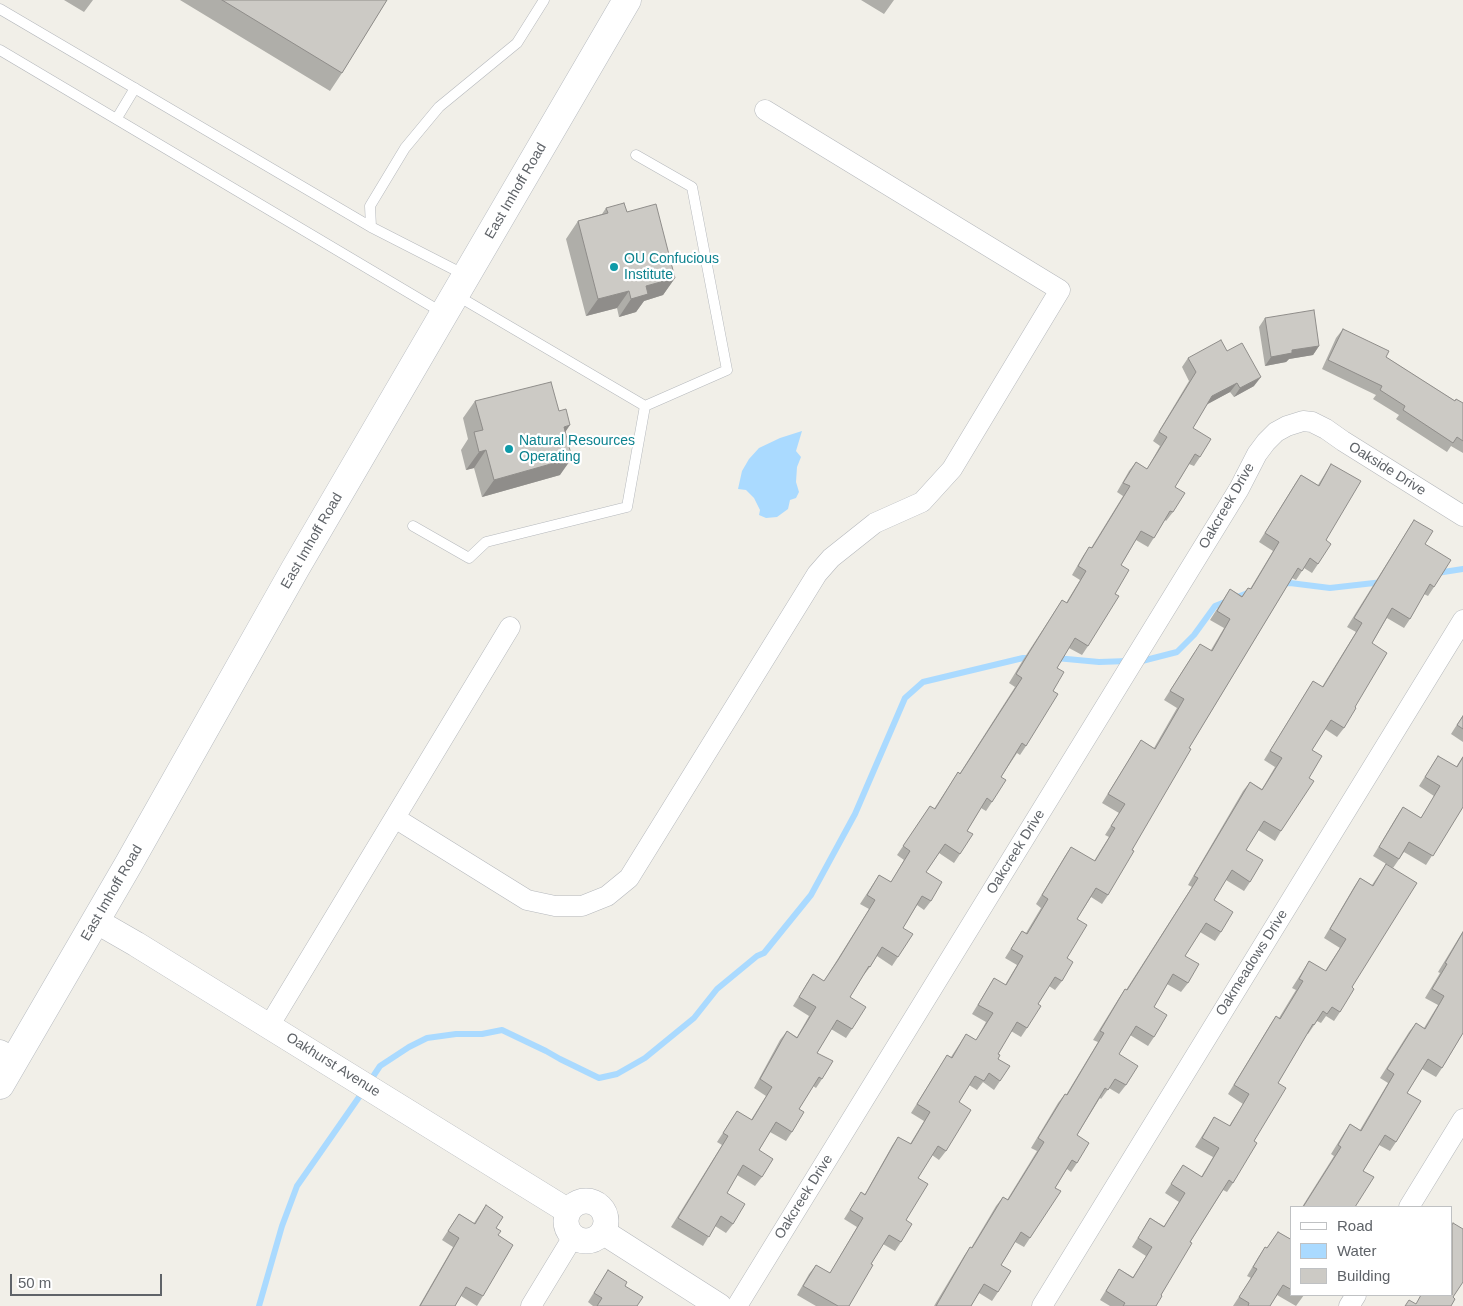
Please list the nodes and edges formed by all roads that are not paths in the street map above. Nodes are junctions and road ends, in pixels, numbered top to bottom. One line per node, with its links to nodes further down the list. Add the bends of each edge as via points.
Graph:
1 (544, 0): 9 (lane, via 517,43 439,107 405,148 370,206)
2 (627, 0): 10 (main road, East Imhoff Road)
3 (0, 9): 5 (lane)
4 (0, 50): 7 (lane)
5 (135, 88): 7 (lane); 9 (lane)
6 (765, 110): 17 (street, via 1060,290 952,469 922,502 875,523 831,558 817,574 629,878 607,896 582,906 555,906 527,900)
7 (117, 118): 10 (lane)
8 (636, 155): 11 (lane, via 692,188 727,370)
9 (372, 227): 10 (lane)
10 (455, 295): 11 (lane); 18 (main road, East Imhoff Road)
11 (645, 406): 14 (lane, via 627,507 486,542 469,558)
12 (1312, 422): 13 (street, Oakside Drive); 29 (street, Oakcreek Drive, via 1303,421 1276,432 1257,454 1239,489)
13 (1463, 516)
14 (413, 526)
15 (1463, 620): 30 (street, Oakmeadows Drive)
16 (510, 627): 17 (street)
17 (395, 818): 19 (street)
18 (96, 921): 19 (street, Oakhurst Avenue); 20 (main road, East Imhoff Road)
19 (270, 1026): 24 (street, Oakhurst Avenue)
20 (8, 1054): 21 (main road, East Imhoff Road)
21 (0, 1085)
22 (1463, 1119): 23 (street)
23 (1410, 1206)
24 (568, 1210): 25 (street, via 582,1201 597,1205 605,1218); 26 (street, via 566,1225)
25 (603, 1232): 26 (street, via 589,1241); 28 (street)
26 (573, 1237): 27 (street)
27 (531, 1306)
28 (719, 1306)
29 (737, 1306)
30 (1042, 1306)

